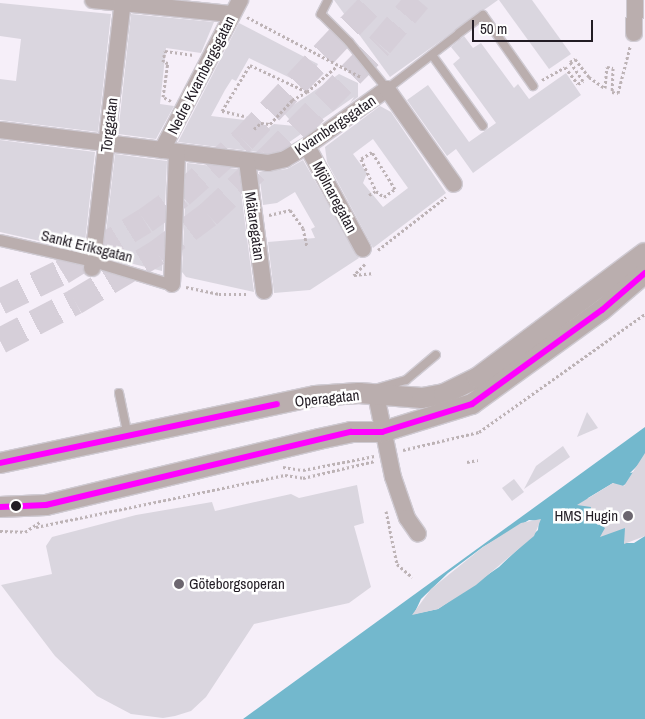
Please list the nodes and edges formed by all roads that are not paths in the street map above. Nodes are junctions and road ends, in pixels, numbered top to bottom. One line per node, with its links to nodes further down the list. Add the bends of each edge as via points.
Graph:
1 (93, 0): 4 (street)
2 (328, 0): 9 (lane, via 321,14 349,42)
3 (635, 0): 6 (street)
4 (123, 1): 5 (street); 12 (street, Torggatan)
5 (240, 11): 14 (street, Nedre Kvarnbergsgatan)
6 (634, 33)
7 (432, 55): 8 (lane, Kvarnbergsgatan, via 483,15); 9 (lane, Kvarnbergsgatan); 10 (lane)
8 (533, 86)
9 (387, 89): 13 (street, Kvarnbergsgatan); 16 (street)
10 (483, 126)
11 (0, 130): 12 (street, Kvarnbergsgatan)
12 (107, 142): 14 (street, Kvarnbergsgatan); 20 (street, Torggatan)
13 (307, 146): 15 (street, Kvarnbergsgatan, via 285,159 268,163); 18 (street, Mjölnaregatan)
14 (169, 151): 15 (street, Kvarnbergsgatan); 22 (street, Nedre Kvarnbergsgatan)
15 (248, 161): 23 (street, Mätaregatan)
16 (454, 184)
17 (0, 240): 20 (street, Sankt Eriksgatan)
18 (369, 250)
19 (645, 253): 26 (street, Operagatan, via 459,388 422,398)
20 (93, 260): 22 (street, Sankt Eriksgatan)
21 (645, 273): 27 (street, via 602,310 472,404)
22 (169, 283)
23 (264, 291)
24 (436, 356): 26 (lane, via 406,380)
25 (119, 394): 28 (lane)
26 (368, 394): 27 (street); 28 (street, Operagatan, via 316,396)
27 (382, 432): 30 (street, via 351,432 318,438 46,505); 31 (street, via 381,458 407,518)
28 (128, 437): 29 (street, Operagatan)
29 (0, 463)
30 (0, 507)
31 (418, 534)

